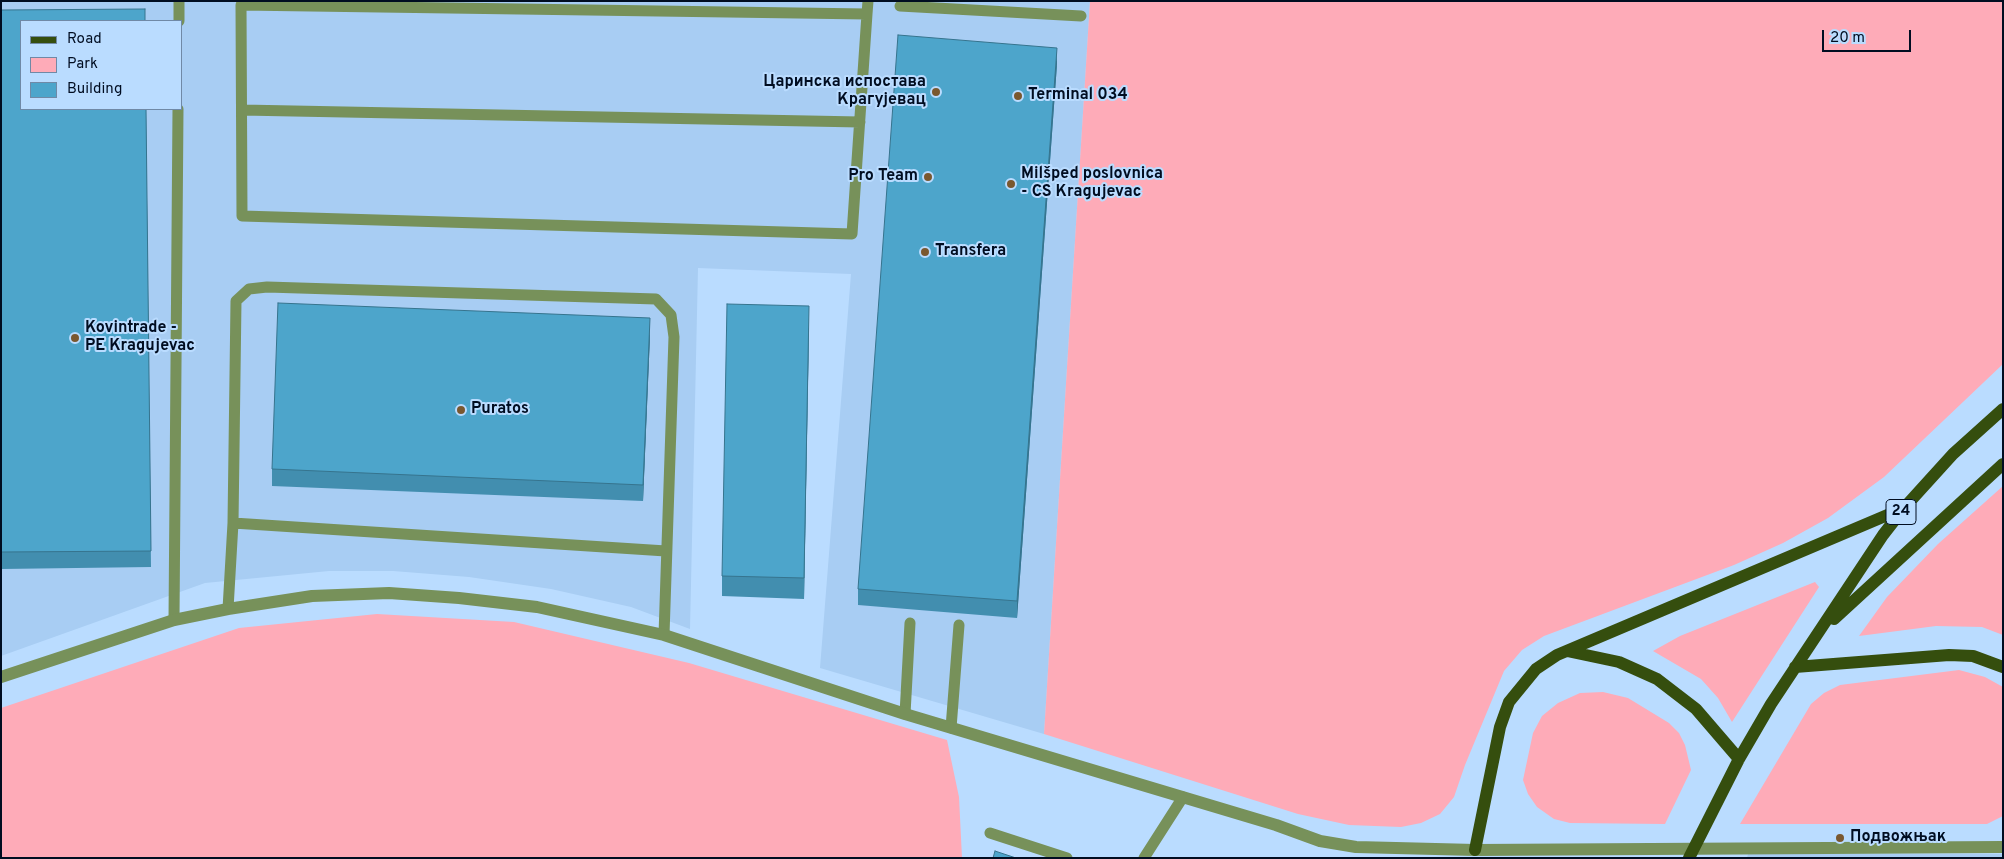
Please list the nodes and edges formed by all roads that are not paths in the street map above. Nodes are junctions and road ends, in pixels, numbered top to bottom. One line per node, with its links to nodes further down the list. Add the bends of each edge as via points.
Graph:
1 (179, 1): 7 (lane)
2 (868, 1): 5 (lane)
3 (934, 4): 4 (lane); 6 (lane)
4 (900, 6)
5 (867, 14): 9 (lane, via 241,5); 10 (lane)
6 (1081, 16)
7 (179, 20)
8 (178, 110): 17 (lane)
9 (242, 110): 10 (lane); 10 (lane, via 242,216 852,234)
10 (860, 122)
11 (2003, 409): 13 (main road, 24, via 1953,454)
12 (2003, 464): 20 (main road, 24)
13 (1904, 508): 20 (main road, 24); 22 (main road)
14 (233, 523): 15 (lane); 15 (lane, via 236,301 249,289 277,287 656,299 671,314 674,337); 16 (lane)
15 (666, 551): 21 (lane)
16 (228, 609): 17 (street); 21 (street, via 312,596 389,593 537,607)
17 (174, 620): 25 (street)
18 (910, 623): 26 (lane)
19 (959, 625): 27 (lane)
20 (1819, 632): 23 (main road, 24)
21 (664, 635): 26 (street)
22 (1567, 651): 28 (main road, via 1619,662 1657,680 1696,709); 32 (main road, via 1536,668 1510,702 1500,727)
23 (1794, 667): 24 (main road, via 1949,655 1973,656); 28 (main road, 24)
24 (2003, 667)
25 (1, 677)
26 (905, 714): 27 (street)
27 (952, 728): 29 (street)
28 (1740, 759): 35 (main road, 24)
29 (1183, 797): 32 (street, via 1320,841 1356,847); 34 (lane)
30 (990, 833): 33 (lane)
31 (2003, 848): 32 (street)
32 (1475, 850)
33 (1067, 858)
34 (1144, 858)
35 (1689, 858)

